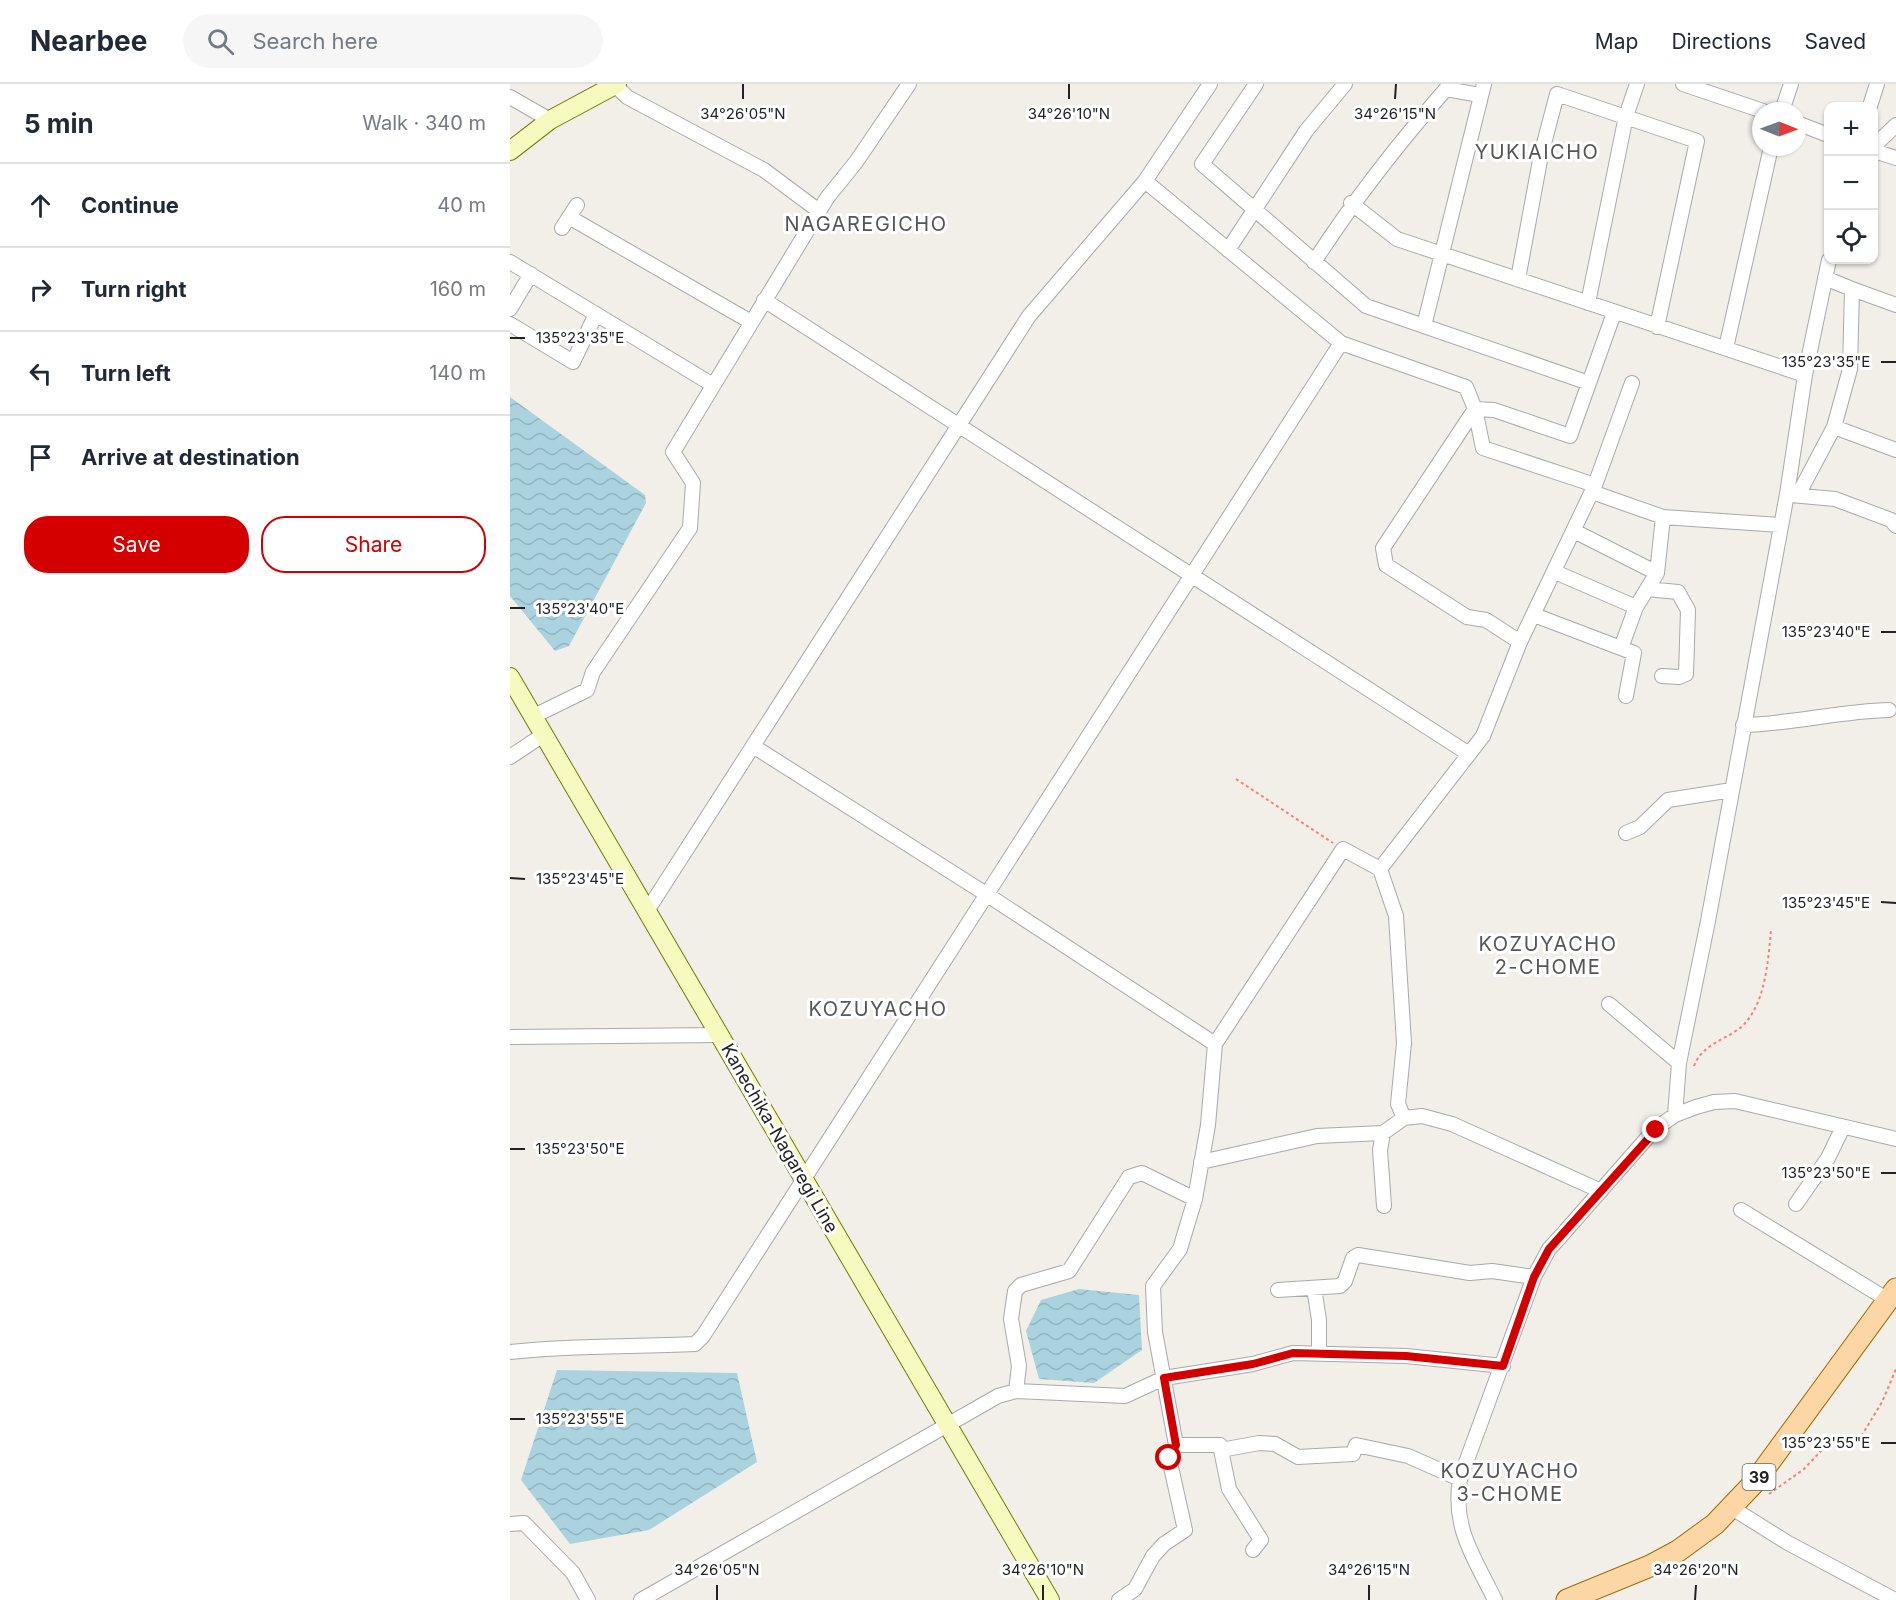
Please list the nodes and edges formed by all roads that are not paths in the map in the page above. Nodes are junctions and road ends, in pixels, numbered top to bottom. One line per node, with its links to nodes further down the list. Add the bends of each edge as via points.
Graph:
1 (616, 84): 17 (street); 29 (street, via 627,97 764,170)
2 (909, 84): 29 (street)
3 (1210, 84): 26 (street)
4 (1256, 84): 28 (street, via 1202,164)
5 (1345, 84): 28 (street, via 1306,131)
6 (1637, 84): 16 (street)
7 (1683, 84): 10 (street)
8 (1791, 84): 13 (street)
9 (1877, 84): 14 (street)
10 (1711, 88): 15 (street)
11 (1482, 90): 27 (street, via 1446,89); 32 (street)
12 (510, 97): 17 (street)
13 (1785, 102)
14 (1870, 102)
15 (1752, 106)
16 (1626, 116): 38 (street, via 1557,94 1541,155); 41 (street); 49 (street, via 1697,141)
17 (550, 120): 22 (street)
18 (1896, 125): 21 (street)
19 (1806, 126): 20 (street)
20 (1824, 133)
21 (1878, 142)
22 (510, 151)
23 (1878, 152): 25 (street)
24 (1769, 156): 51 (street)
25 (1896, 158)
26 (1145, 181): 31 (street); 57 (street, via 1029,316)
27 (1351, 203): 32 (street, via 1397,238); 34 (street)
28 (1253, 210): 31 (street); 34 (street)
29 (819, 211): 40 (street)
30 (569, 217): 46 (street)
31 (1228, 250): 50 (street)
32 (1444, 253): 38 (street); 48 (street)
33 (510, 262): 36 (street)
34 (1314, 262): 48 (street, via 1366,306)
35 (1828, 264): 37 (street)
36 (531, 274): 43 (street); 45 (street)
37 (1825, 278): 39 (street); 52 (street)
38 (1518, 279): 41 (street)
39 (1852, 289): 42 (street); 58 (street, via 1850,369)
40 (764, 300): 46 (street); 57 (street)
41 (1588, 303): 44 (street)
42 (1896, 305)
43 (510, 309)
44 (1614, 313): 49 (street); 54 (street)
45 (596, 314): 47 (street, via 573,362); 55 (street)
46 (751, 322): 55 (street)
47 (510, 324)
48 (1424, 326): 54 (street)
49 (1657, 327): 51 (street)
50 (1341, 343): 56 (street, via 1466,387); 68 (street)
51 (1726, 348): 52 (street)
52 (1805, 375): 61 (street)
53 (1632, 382): 60 (street)
54 (1589, 383): 56 (street, via 1570,436 1494,410)
55 (713, 385): 78 (street, via 673,452 693,483 690,528 593,672 586,690)
56 (1475, 409): 60 (street, via 1484,448); 72 (street, via 1383,548 1383,557 1386,565 1467,617 1486,620)
57 (959, 425): 68 (street); 81 (street)
58 (1834, 427): 59 (street); 61 (street)
59 (1896, 450)
60 (1594, 488): 62 (street); 65 (street)
61 (1792, 495): 63 (street); 64 (street, via 1835,499 1891,520)
62 (1663, 517): 63 (street); 67 (street)
63 (1780, 525): 79 (street)
64 (1896, 526)
65 (1574, 531): 66 (street); 67 (street)
66 (1555, 572): 70 (street); 71 (street)
67 (1657, 573): 69 (street)
68 (1190, 575): 82 (street); 87 (street)
69 (1647, 589): 70 (street); 74 (street, via 1678,592 1688,610 1686,674)
70 (1636, 607): 73 (street)
71 (1534, 615): 72 (street); 73 (street)
72 (1520, 642): 82 (street, via 1483,736)
73 (1621, 648): 76 (street, via 1634,653)
74 (1662, 676)
75 (510, 677): 78 (street, Kanechika-Nagaregi Line)
76 (1626, 696)
77 (1889, 710): 79 (street, via 1776,725)
78 (534, 716): 80 (street, Kanechika-Nagaregi Line)
79 (1743, 725): 84 (street)
80 (543, 735): 83 (street); 88 (street, Kanechika-Nagaregi Line)
81 (753, 747): 87 (street); 88 (street)
82 (1469, 754): 86 (street)
83 (510, 757)
84 (1732, 790): 85 (street, via 1668,800 1640,827); 93 (street)
85 (1626, 833)
86 (1380, 870): 92 (street, via 1343,849); 95 (street, via 1396,916 1404,1043 1398,1104)
87 (986, 894): 92 (street); 100 (street)
88 (647, 911): 90 (street, Kanechika-Nagaregi Line)
89 (1609, 1004): 93 (street)
90 (720, 1035): 91 (street); 100 (street, Kanechika-Nagaregi Line)
91 (510, 1037)
92 (1215, 1044): 99 (street)
93 (1679, 1063): 94 (street)
94 (1675, 1115): 96 (street, via 1714,1102 1735,1101); 101 (street, via 1656,1130)
95 (1404, 1118): 97 (street); 101 (street, via 1422,1116 1452,1124)
96 (1843, 1127): 98 (street); 103 (street, via 1828,1158)
97 (1383, 1133): 99 (street, via 1317,1136); 104 (street, via 1380,1150)
98 (1896, 1139)
99 (1201, 1162): 102 (street)
100 (804, 1180): 110 (street, via 704,1336 695,1344 560,1346); 115 (street, Kanechika-Nagaregi Line)
101 (1601, 1191): 106 (street, via 1549,1249)
102 (1195, 1199): 113 (street, via 1180,1249 1153,1286 1155,1332); 114 (street, via 1135,1173 1069,1271 1021,1285 1015,1291 1011,1319 1019,1366)
103 (1796, 1204)
104 (1384, 1206)
105 (1742, 1210): 109 (street)
106 (1534, 1277): 107 (street, via 1492,1271 1470,1273 1358,1255 1340,1286); 112 (street)
107 (1314, 1288): 108 (street); 111 (street)
108 (1278, 1290)
109 (1892, 1295): 119 (main road, 39)
110 (510, 1352)
111 (1319, 1354): 112 (street, via 1406,1356); 113 (street, via 1293,1353 1253,1364)
112 (1503, 1366): 118 (street)
113 (1164, 1378): 114 (street, via 1125,1396); 116 (street)
114 (1016, 1392): 115 (street, via 998,1396)
115 (948, 1424): 123 (street); 124 (street, Kanechika-Nagaregi Line)
116 (1176, 1445): 117 (street, via 1220,1445); 125 (street, via 1169,1458 1185,1530 1164,1544 1136,1589)
117 (1221, 1450): 118 (street, via 1275,1444 1298,1456 1353,1454 1356,1446 1408,1456); 121 (street, via 1230,1489 1261,1540)
118 (1460, 1479): 126 (street, via 1458,1519)
119 (1735, 1509): 127 (main road, 39, via 1678,1551); 128 (street, via 1788,1543)
120 (510, 1524): 122 (street, via 524,1523 573,1573)
121 (1253, 1550)
122 (588, 1600)
123 (641, 1600)
124 (1050, 1600)
125 (1119, 1600)
126 (1495, 1600)
127 (1567, 1600)
128 (1895, 1600)

